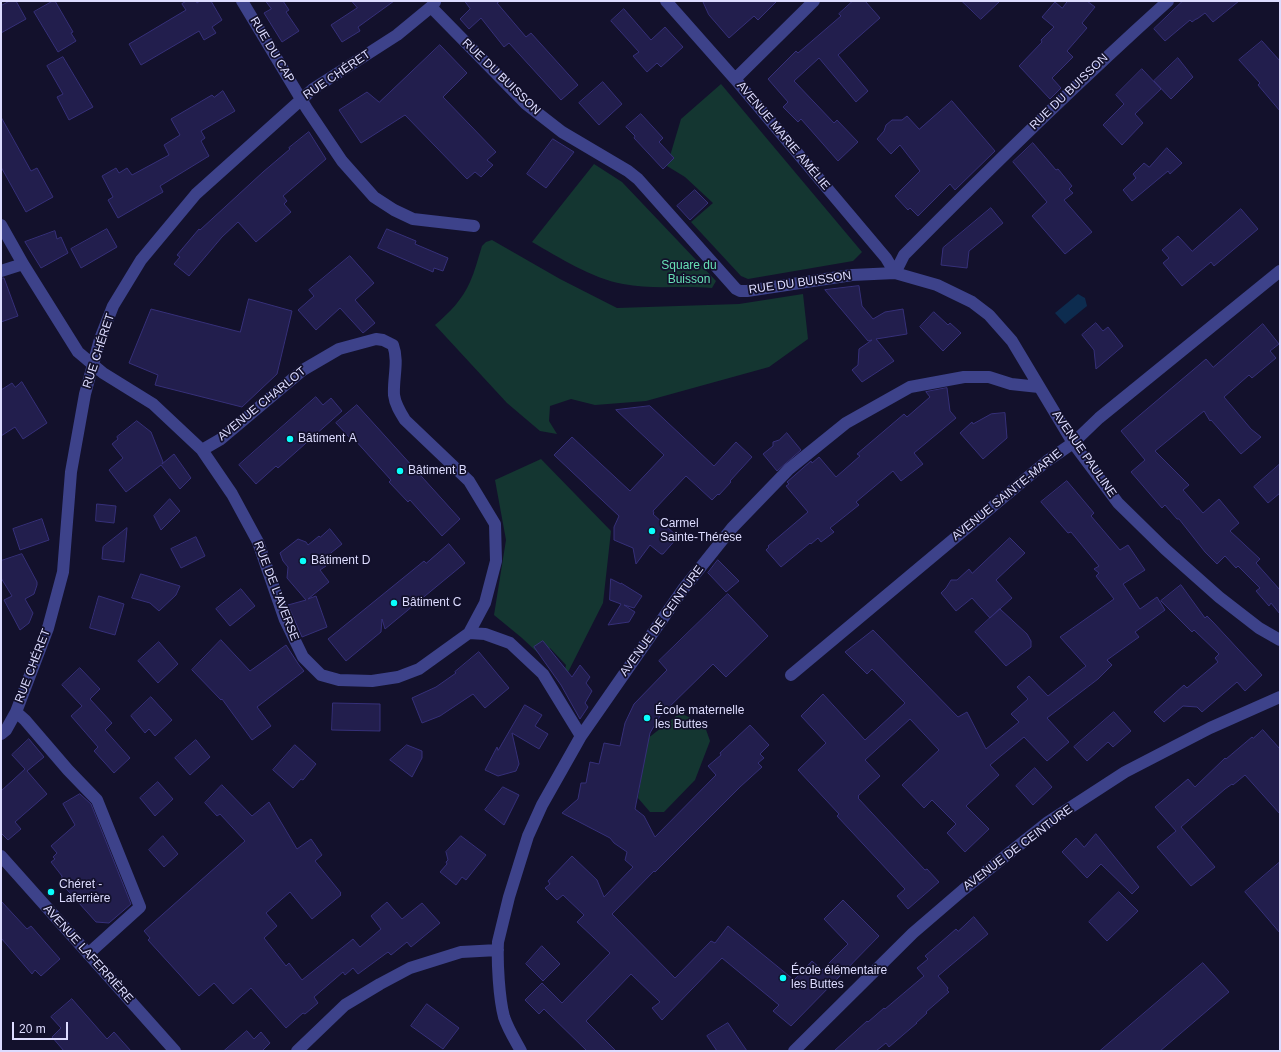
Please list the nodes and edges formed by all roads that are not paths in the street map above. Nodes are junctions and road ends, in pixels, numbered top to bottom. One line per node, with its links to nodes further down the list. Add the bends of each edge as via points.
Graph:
1 (242, 1): 7 (street, RUE DU CAP)
2 (666, 1): 6 (street, AVENUE MARIE AMÉLIE)
3 (814, 1): 6 (street)
4 (1168, 1): 13 (street, RUE DU BUISSON, via 1012,147 904,255)
5 (433, 4): 7 (street, RUE CHÉRET, via 397,35); 13 (street, RUE DU BUISSON, via 526,104 562,132 638,179 736,289 747,291 852,275)
6 (735, 79): 13 (street, AVENUE MARIE AMÉLIE, via 886,258)
7 (301, 99): 9 (street, RUE DU CAP, via 342,161 374,196 413,219); 14 (street, RUE CHÉRET, via 196,194 141,260 113,306)
8 (1, 225): 10 (street, RUE DE L'AVERSE)
9 (474, 226)
10 (23, 264): 11 (street); 14 (street, RUE DE L'AVERSE, via 78,352)
11 (1, 271)
12 (1280, 271): 16 (street, AVENUE SAINTE-MARIE, via 1099,418)
13 (895, 273): 15 (street, AVENUE PAULINE, via 937,285 972,302 990,315 1012,341)
14 (93, 364): 17 (street, RUE DE L'AVERSE, via 153,404); 22 (street, RUE CHÉRET, via 71,472 63,572 48,628)
15 (1039, 387): 16 (street, AVENUE PAULINE); 24 (street, AVENUE DE CEINTURE, via 1011,384 989,377 956,378 910,387 846,423 789,469 732,528 684,588)
16 (1073, 443): 19 (street, AVENUE PAULINE, via 1118,503 1166,550 1219,597 1259,628); 20 (street, AVENUE SAINTE-MARIE, via 1047,461)
17 (202, 450): 18 (street, RUE DE L'AVERSE, via 232,494 258,542 285,620 303,657 321,675 352,681 398,678 419,669); 18 (street, AVENUE CHARLOT, via 221,440 303,370 339,350 376,339 393,345 396,356 394,395 397,408 405,420 469,481 495,524 496,561 485,603)
18 (469, 633): 24 (street, via 486,634 510,643 543,674)
19 (1280, 640)
20 (791, 674)
21 (1280, 697): 31 (street, AVENUE DE CEINTURE, via 1210,728 1125,772 1048,822 913,933)
22 (16, 712): 23 (street, RUE CHÉRET); 27 (street, via 97,800 140,907)
23 (1, 734)
24 (581, 736): 26 (street, AVENUE DE CEINTURE, via 542,805 528,836 509,897)
25 (1, 856): 27 (street, AVENUE LAFERRIÈRE)
26 (498, 950): 29 (street, via 461,952 410,968 345,1005); 30 (street, AVENUE DE CEINTURE, via 505,1018)
27 (88, 954): 28 (street, AVENUE LAFERRIÈRE)
28 (175, 1051)
29 (296, 1051)
30 (521, 1051)
31 (794, 1051)

